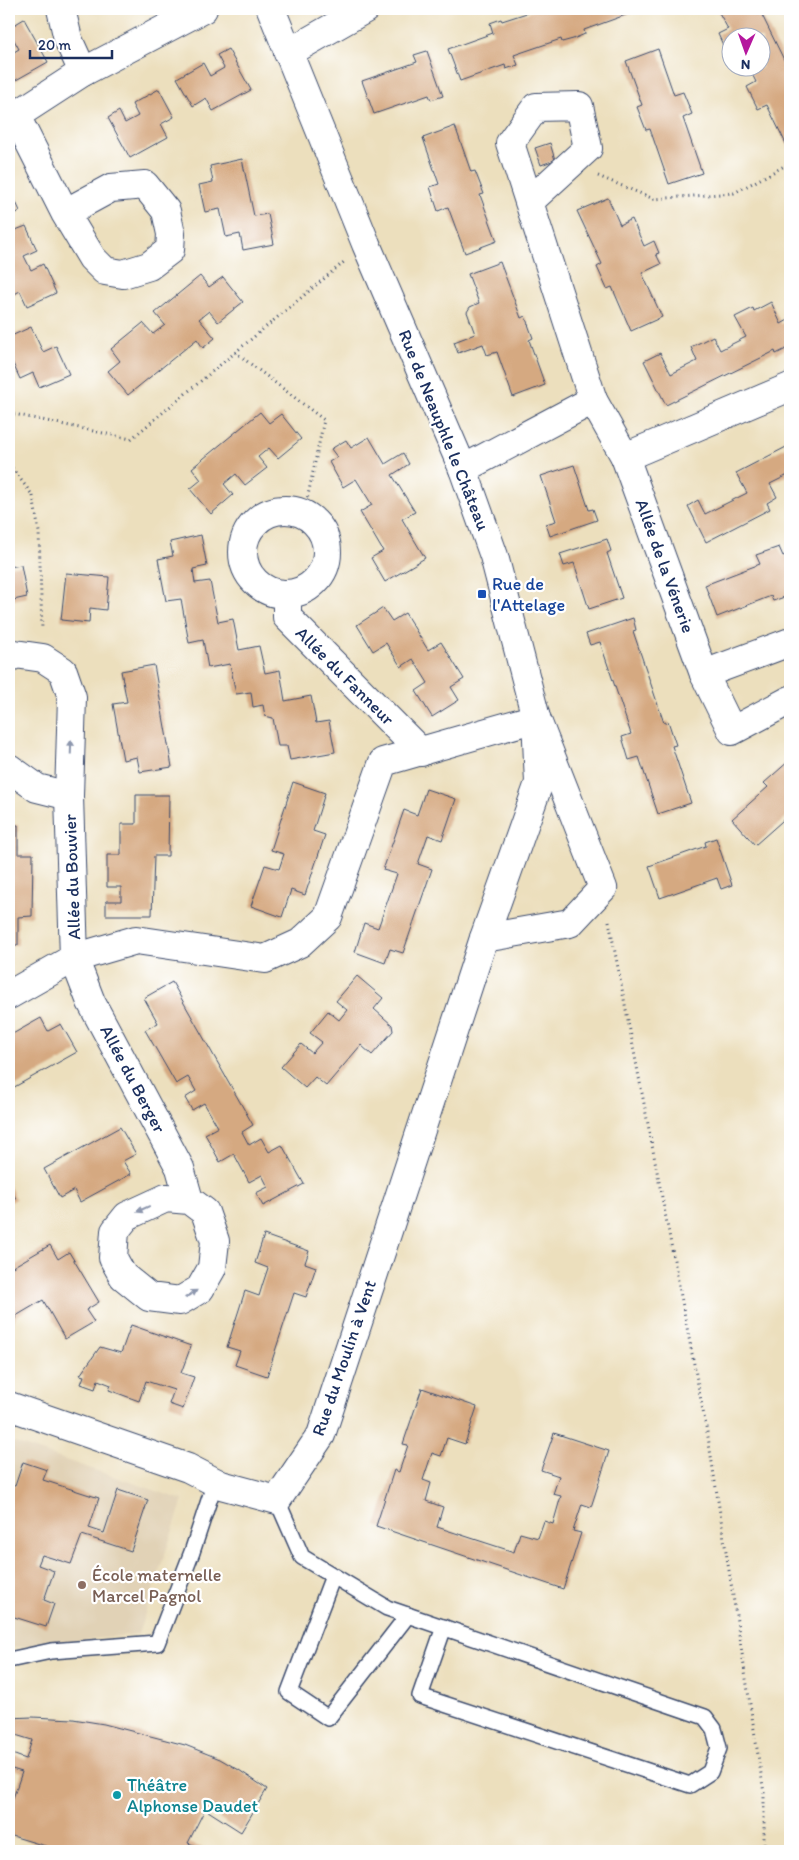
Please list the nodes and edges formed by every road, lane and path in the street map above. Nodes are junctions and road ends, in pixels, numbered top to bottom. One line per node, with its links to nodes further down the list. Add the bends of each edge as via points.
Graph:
1 (61, 9): 6 (street, via 68,39)
2 (203, 9): 6 (street)
3 (271, 9): 5 (street, Rue de Neauphle le Château)
4 (365, 9): 5 (street)
5 (288, 53): 12 (street, Rue de Neauphle le Château)
6 (84, 72): 7 (street)
7 (12, 118): 11 (street)
8 (790, 162): 9 (path, via 734,193 654,199)
9 (570, 165): 10 (street, Allée de la Vénerie); 10 (street, Allée de la Vénerie, via 588,148 579,106 536,107 510,143)
10 (529, 202): 15 (street, Allée de la Vénerie)
11 (65, 213)
12 (366, 244): 13 (path); 19 (street, Rue de Neauphle le Château)
13 (235, 352): 16 (path, via 130,439); 20 (path, via 324,420)
14 (790, 387): 17 (street)
15 (593, 400): 17 (street, Allée de la Vénerie); 19 (street)
16 (9, 413)
17 (625, 457): 25 (street, Allée de la Vénerie)
18 (9, 464): 24 (path, via 33,496 39,532)
19 (463, 469): 27 (street, Rue de Neauphle le Château, via 494,556)
20 (304, 514): 21 (street, via 323,533 326,560 312,584); 21 (street, via 276,510 263,516 252,524 242,550 244,564 251,577 273,592)
21 (287, 594): 28 (street, Allée du Fanneur, via 287,617)
22 (790, 642): 25 (street)
23 (9, 658): 24 (street, Allée du Bouvier, via 15,654)
24 (43, 658): 30 (street, Allée du Bouvier, one-way to 24, via 72,697 63,671)
25 (704, 674): 26 (street, Allée de la Vénerie, via 732,730)
26 (790, 700)
27 (536, 718): 28 (street); 31 (street, Rue de Neauphle le Château); 32 (street, Rue du Moulin à Vent, via 539,783)
28 (420, 752): 33 (street, via 383,762 328,917 300,943 265,959 136,940)
29 (9, 768): 30 (street, Allée du Bouvier, via 37,788)
30 (69, 796): 33 (street, Allée du Bouvier)
31 (603, 888): 32 (street, via 570,923); 43 (path, via 708,1437 764,1793)
32 (484, 938): 38 (street, Rue du Moulin à Vent, via 321,1435)
33 (74, 958): 34 (street); 35 (street, Allée du Berger, via 91,1002 180,1168)
34 (9, 995)
35 (189, 1200)
36 (9, 1406): 37 (street, via 188,1468)
37 (215, 1482): 38 (street); 42 (lane, via 157,1643 51,1651)
38 (277, 1500): 39 (lane, via 302,1557)
39 (333, 1576): 40 (lane, via 387,1608); 40 (lane, via 289,1692 328,1718)
40 (408, 1615): 41 (lane)
41 (444, 1627): 41 (lane, via 420,1696 690,1785 710,1772 719,1748 714,1729 705,1718)
42 (9, 1660)
43 (764, 1851)

